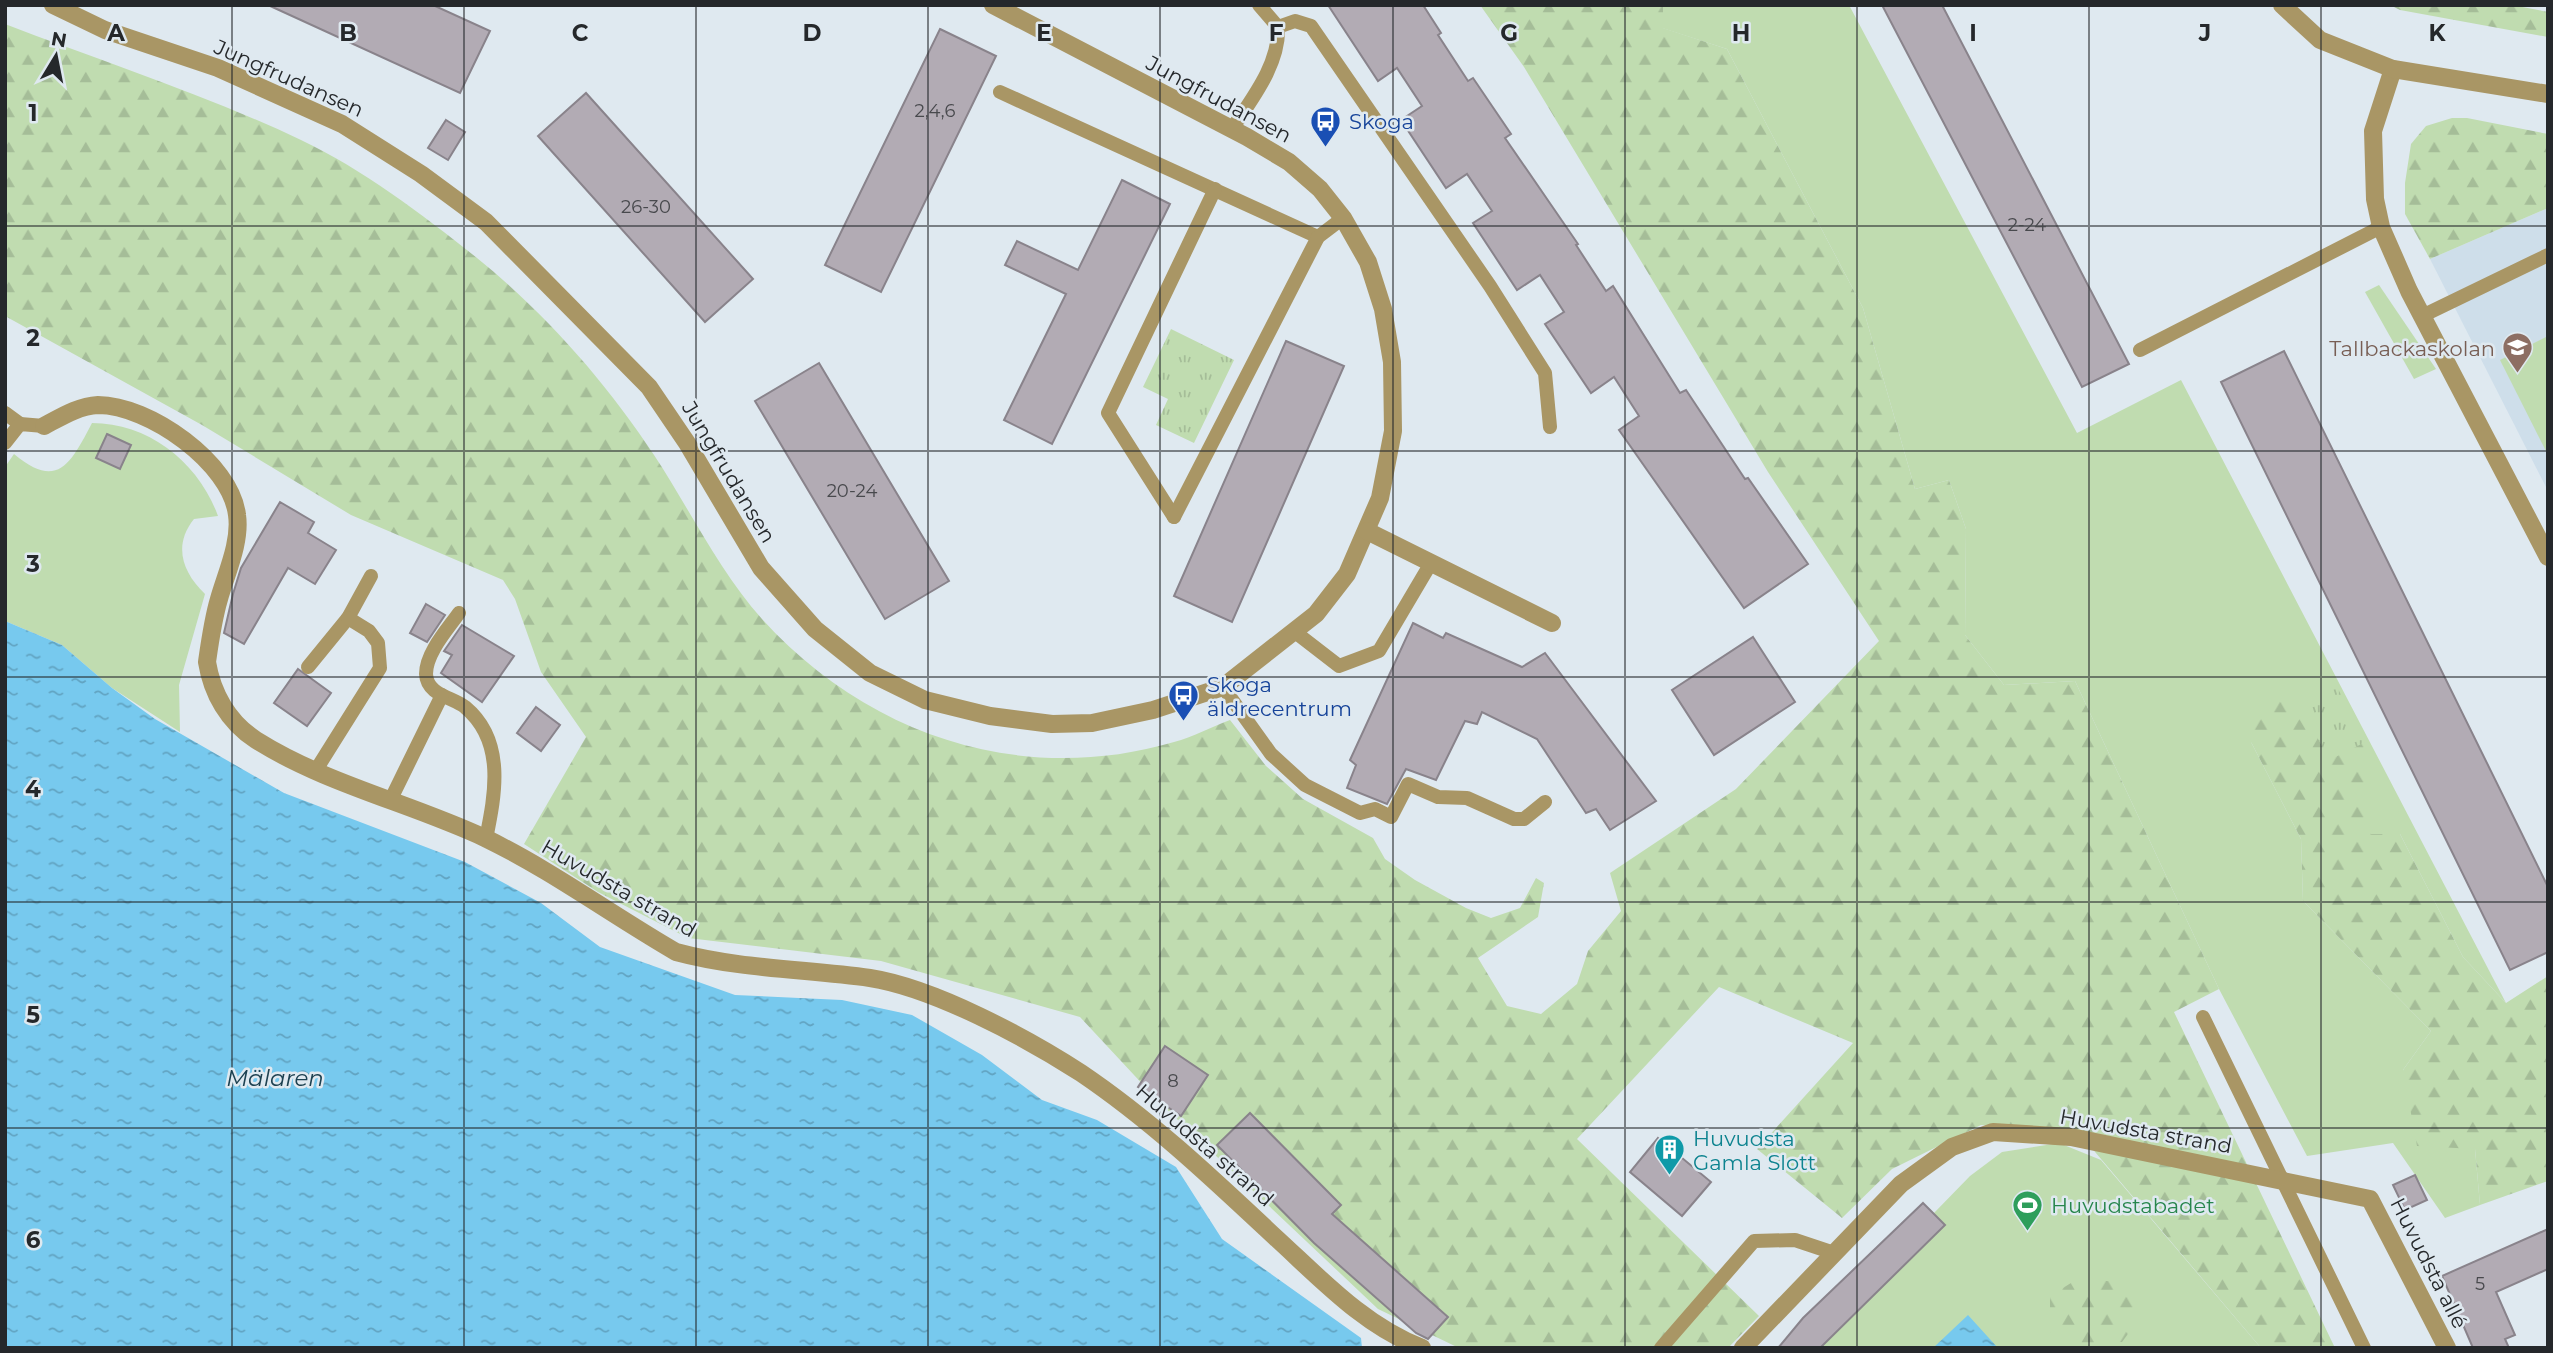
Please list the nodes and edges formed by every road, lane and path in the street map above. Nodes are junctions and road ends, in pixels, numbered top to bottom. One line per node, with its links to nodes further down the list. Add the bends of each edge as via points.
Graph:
1 (52, 5): 31 (street, Jungfrudansen, via 105,30 218,68 342,124 486,222 649,387 761,568 815,629 870,673 925,700 990,716 1052,723 1092,723)
2 (993, 5): 9 (street, Jungfrudansen)
3 (1259, 5): 5 (lane)
4 (2282, 5): 6 (street, via 2320,40)
5 (1278, 27): 9 (lane, via 1273,59); 20 (lane, via 1295,21 1311,26 1490,286 1545,373)
6 (2393, 69): 8 (street); 12 (street, via 2373,131 2375,200)
7 (1000, 92): 10 (lane)
8 (2548, 94)
9 (1232, 130): 11 (street, Jungfrudansen, via 1289,162 1320,188)
10 (1215, 189): 13 (lane); 13 (lane, via 1108,413 1174,517)
11 (1343, 218): 13 (lane); 22 (street, Jungfrudansen, via 1368,262 1383,309 1392,362 1393,431 1380,498)
12 (2381, 228): 15 (street); 16 (lane)
13 (1318, 237)
14 (2548, 255): 15 (lane)
15 (2422, 316): 23 (street)
16 (2140, 350)
17 (5, 413): 18 (lane)
18 (20, 424): 19 (lane, Huvudsta strand); 21 (lane)
19 (44, 426): 33 (street, Huvudsta strand, via 83,407 101,405 131,412 200,452 218,473 238,516 210,637 207,662 211,683 222,706 254,739)
20 (1549, 427)
21 (5, 443)
22 (1367, 531): 24 (street); 29 (street, Jungfrudansen, via 1348,574)
23 (2548, 556)
24 (1431, 562): 28 (street); 29 (lane, via 1379,651 1339,666)
25 (371, 576): 27 (lane)
26 (459, 613): 32 (lane, via 428,663 426,676 432,689)
27 (348, 618): 30 (lane); 33 (lane, via 378,643 380,668)
28 (1552, 623)
29 (1295, 632): 31 (street, Jungfrudansen)
30 (309, 667)
31 (1223, 687): 35 (lane, via 1271,754 1305,785 1360,814 1375,809 1391,817 1408,784 1438,797 1467,798 1514,818 1524,819)
32 (442, 695): 34 (lane); 36 (lane, via 465,708 481,727 492,753 495,796)
33 (316, 770): 34 (street, Huvudsta strand)
34 (391, 799): 36 (street, Huvudsta strand)
35 (1545, 802)
36 (486, 839): 41 (street, Huvudsta strand, via 676,952 709,961 873,979 955,1006 1018,1037 1080,1072 1166,1136 1365,1317)
37 (2203, 1017): 38 (lane)
38 (2282, 1180): 39 (street, Huvudsta strand); 40 (street, Huvudsta strand, via 2071,1137 1993,1132 1952,1147 1901,1184); 44 (lane)
39 (2370, 1199): 45 (street, Huvudsta allé)
40 (1834, 1253): 42 (lane, via 1795,1240 1754,1241); 43 (street, Huvudsta strand)
41 (1422, 1348)
42 (1661, 1348)
43 (1743, 1348)
44 (2364, 1348)
45 (2447, 1348)

